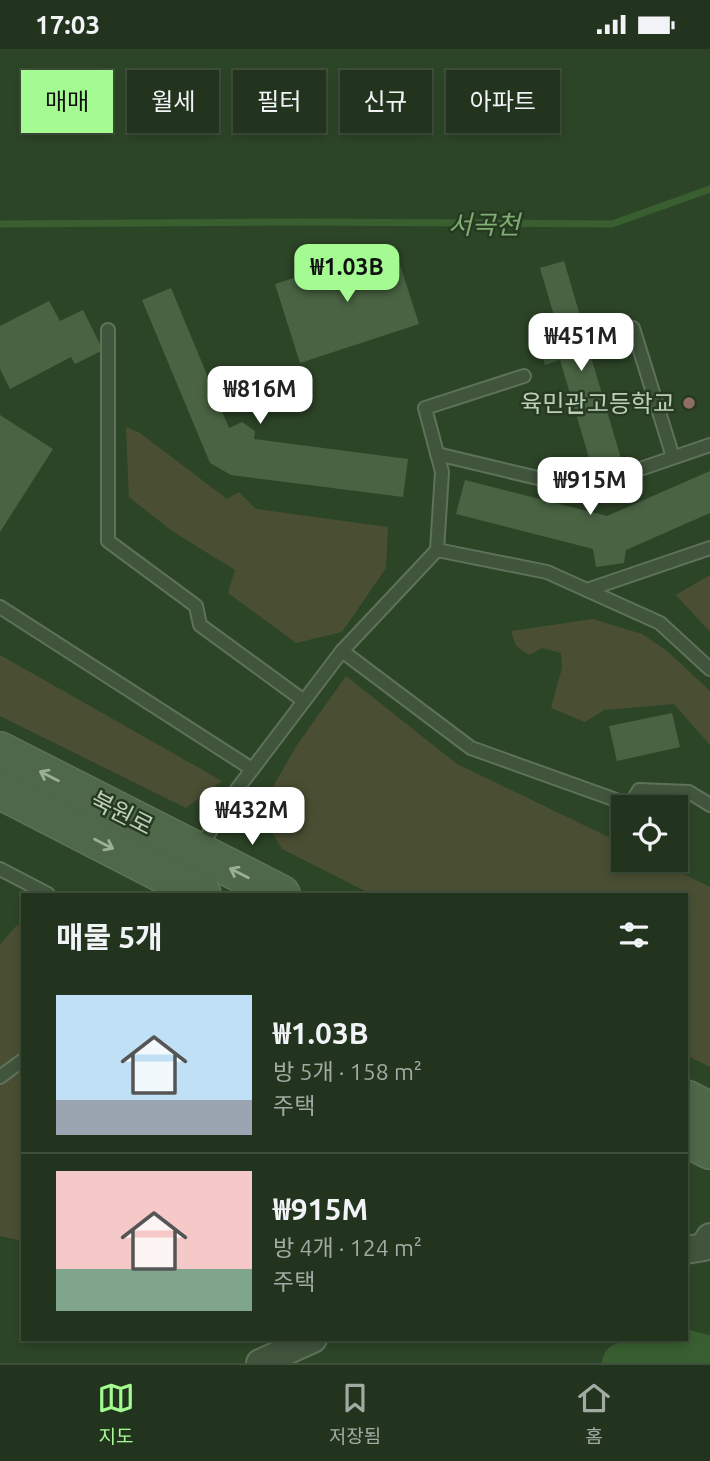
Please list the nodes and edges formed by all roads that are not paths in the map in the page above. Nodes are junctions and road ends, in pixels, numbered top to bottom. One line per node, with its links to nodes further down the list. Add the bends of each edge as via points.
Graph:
1 (108, 330): 15 (lane, via 108,541 196,606 200,625)
2 (609, 335): 6 (lane, via 633,328)
3 (524, 376): 5 (lane, via 425,408)
4 (710, 445): 6 (lane)
5 (437, 454): 8 (lane); 10 (lane, via 442,472)
6 (673, 457): 7 (lane)
7 (643, 468)
8 (563, 484)
9 (710, 548): 11 (lane)
10 (437, 550): 11 (lane, via 547,572); 13 (lane)
11 (587, 590): 14 (lane, via 660,623)
12 (0, 607): 17 (lane)
13 (342, 651): 15 (lane); 19 (lane, via 471,748 630,805 639,790 688,792)
14 (710, 669)
15 (304, 701): 17 (lane)
16 (0, 751): 21 (street, 북원로, one-way to 16)
17 (252, 769): 21 (lane)
18 (0, 790): 21 (street, 북원로, one-way to 21)
19 (710, 805)
20 (0, 869): 22 (lane)
21 (189, 881): 23 (street, 북원로, one-way to 21)
22 (46, 893)
23 (274, 893)
24 (21, 1061): 25 (lane)
25 (0, 1077)
26 (688, 1100): 27 (street)
27 (710, 1111)
28 (688, 1138): 29 (street)
29 (710, 1150)
30 (710, 1237): 31 (street, via 704,1247)
31 (688, 1250)
32 (309, 1341): 33 (street)
33 (260, 1363)

